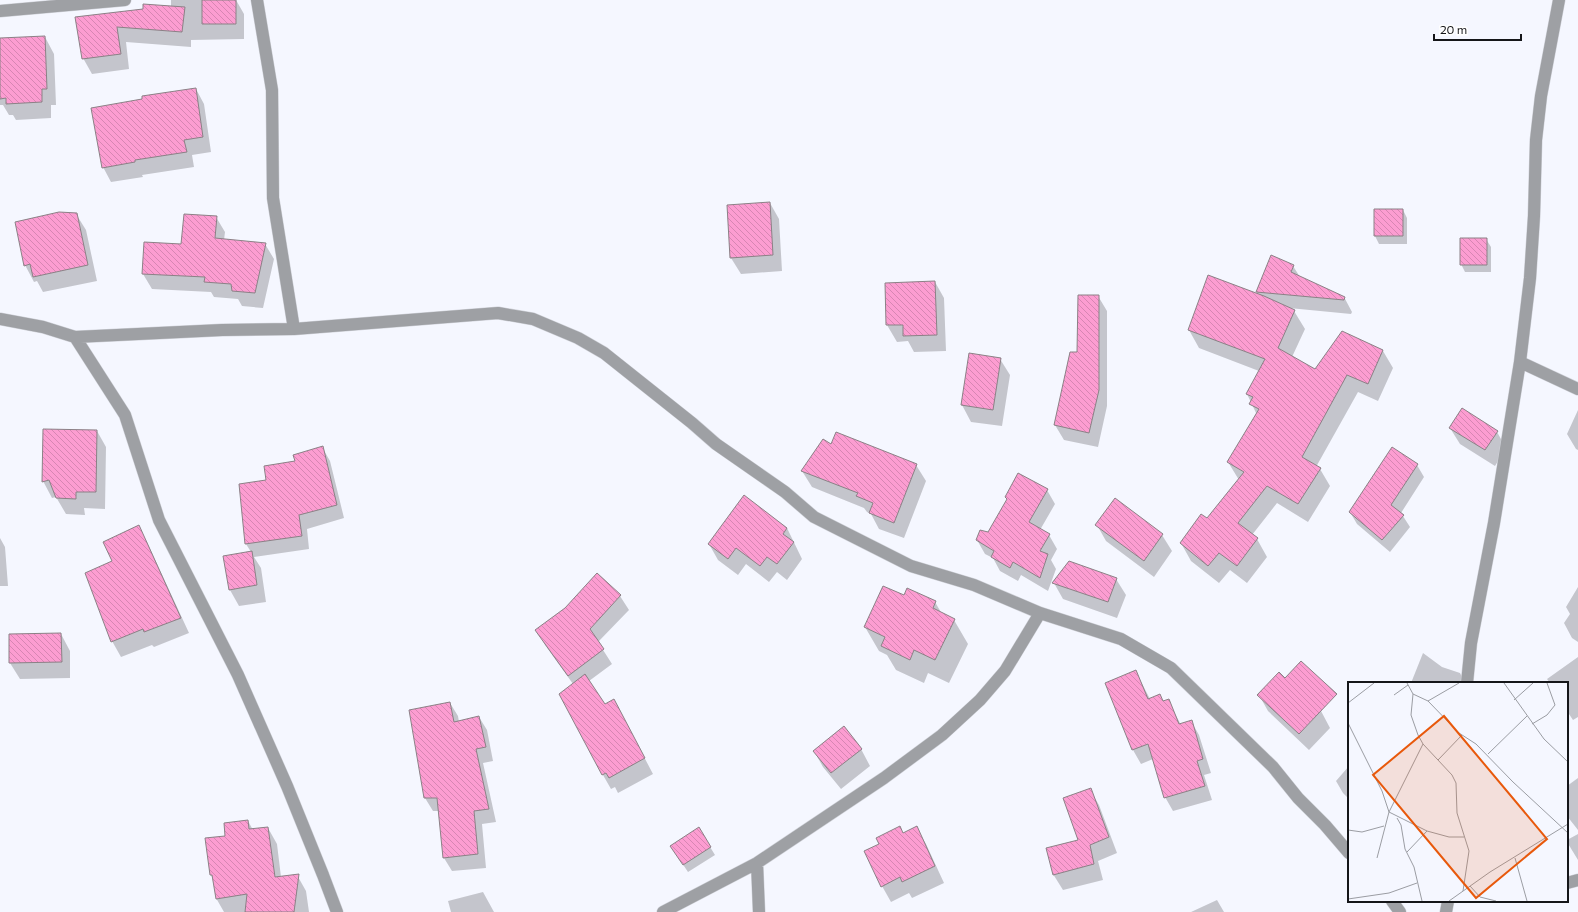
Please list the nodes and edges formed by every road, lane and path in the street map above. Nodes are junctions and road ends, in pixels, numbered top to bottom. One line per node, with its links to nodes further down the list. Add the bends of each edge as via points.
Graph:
1 (125, 0): 4 (street)
2 (257, 0): 6 (street, via 272,90 273,198)
3 (1559, 0): 8 (street, via 1536,140 1530,278)
4 (0, 11)
5 (0, 319): 7 (street, via 43,326)
6 (294, 329): 7 (street); 10 (street, via 498,313 534,319 578,338 604,353 716,444 785,492 814,517 910,566 974,585)
7 (75, 337): 18 (street, via 125,415 159,520 238,675 287,786)
8 (1520, 362): 9 (street); 11 (street, via 1494,523 1471,643)
9 (1578, 389)
10 (1040, 613): 12 (street, via 1121,639 1171,668 1273,767); 13 (street, via 1005,671 980,700 942,735 884,778)
11 (1467, 682)
12 (1348, 852)
13 (757, 863): 19 (street); 20 (street)
14 (1578, 880): 15 (street)
15 (1568, 883)
16 (1393, 902): 21 (street)
17 (1448, 902): 22 (street)
18 (337, 912)
19 (663, 912)
20 (759, 912)
21 (1400, 912)
22 (1446, 912)

